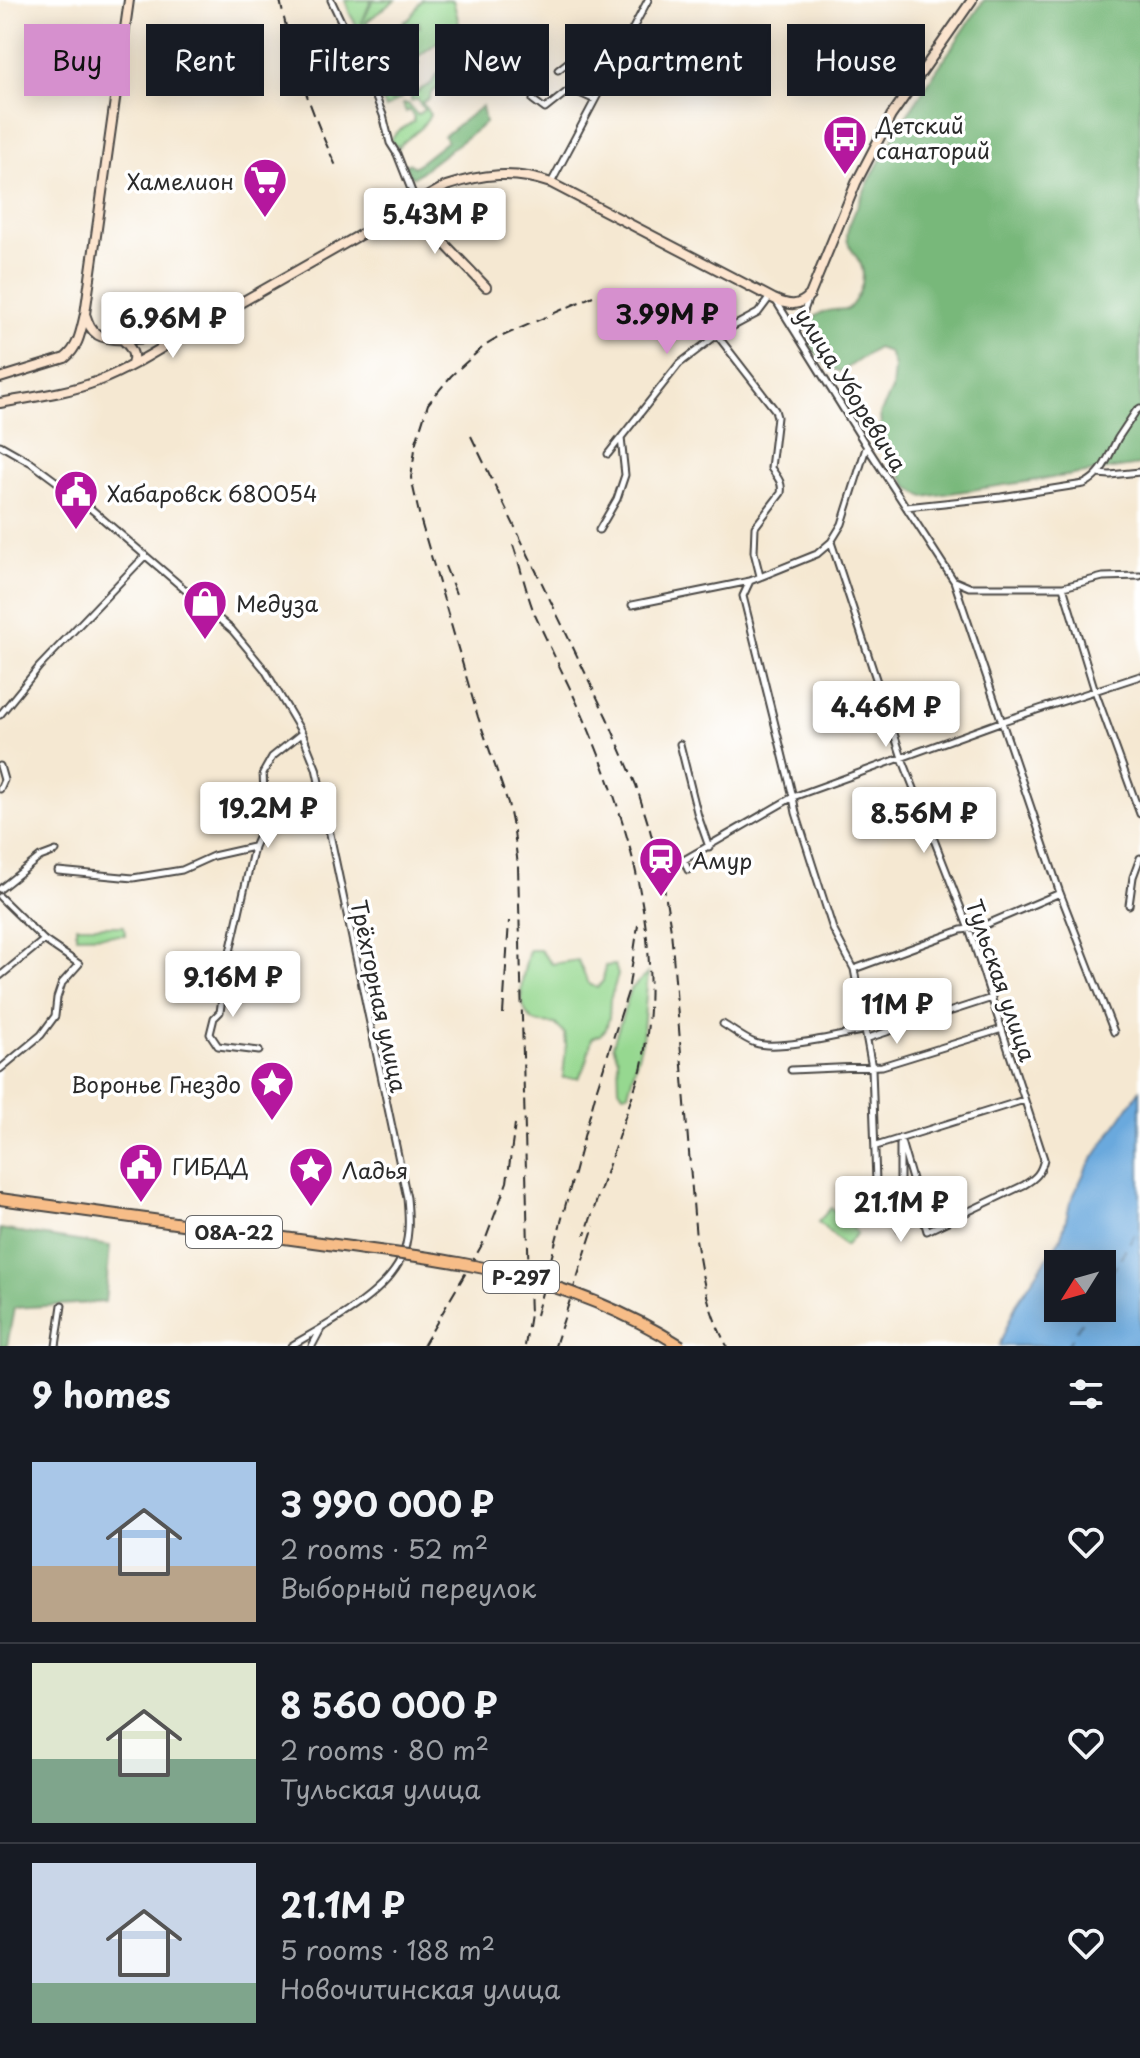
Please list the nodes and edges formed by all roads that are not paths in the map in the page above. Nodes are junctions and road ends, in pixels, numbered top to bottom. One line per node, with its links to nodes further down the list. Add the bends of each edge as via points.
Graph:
1 (129, 0): 16 (main road)
2 (331, 0): 12 (street)
3 (648, 0): 5 (street)
4 (972, 0): 14 (main road, via 891,116)
5 (635, 24)
6 (565, 65): 7 (street)
7 (558, 70)
8 (597, 96): 10 (street)
9 (533, 100): 10 (street, via 545,109 569,90)
10 (595, 100): 11 (street)
11 (551, 183): 12 (main road, улица Уборевича, via 493,175 467,179); 15 (main road, улица Уборевича)
12 (418, 200): 13 (main road, via 443,242); 17 (main road, улица Уборевича)
13 (486, 287)
14 (810, 295): 15 (main road, via 795,305); 18 (street)
15 (772, 298): 18 (street, улица Уборевича); 19 (street, via 758,313)
16 (85, 314): 20 (main road, via 97,335); 22 (main road, via 73,352)
17 (198, 327): 20 (main road, улица Уборевича); 21 (main road)
18 (796, 334): 27 (street, улица Уборевича)
19 (717, 335): 25 (street, via 679,364); 35 (street, via 777,417 771,468 782,488 755,527)
20 (122, 339): 21 (main road, via 131,349)
21 (132, 365): 23 (main road, via 79,388)
22 (0, 378)
23 (0, 403)
24 (1140, 408): 30 (street)
25 (621, 437): 28 (street); 32 (street, via 625,475)
26 (0, 445): 34 (street, Трёхгорная улица, via 76,496)
27 (867, 447): 31 (street, улица Уборевича); 33 (street)
28 (608, 454)
29 (1140, 472): 30 (street)
30 (1098, 474): 31 (street, via 1084,484)
31 (906, 507): 38 (street, улица Уборевича)
32 (599, 530)
33 (831, 542): 35 (street, via 806,560); 47 (street, Тульская улица)
34 (145, 556): 43 (street); 45 (street, Трёхгорная улица, via 232,630 265,670)
35 (760, 576): 37 (street)
36 (1140, 576): 39 (street, via 1103,577)
37 (750, 581): 40 (street); 50 (street, via 743,596)
38 (954, 581): 39 (street, via 969,587); 44 (street, улица Уборевича)
39 (1063, 587): 42 (street)
40 (632, 605)
41 (1140, 676): 42 (street)
42 (1095, 691): 44 (street); 51 (street)
43 (0, 715)
44 (1003, 721): 47 (street); 59 (street, улица Уборевича)
45 (302, 733): 52 (street, via 272,757 263,773); 82 (street, Трёхгорная улица, via 316,768 409,1223 401,1260 392,1274)
46 (680, 744): 53 (street)
47 (902, 758): 50 (street); 62 (street, Тульская улица)
48 (0, 766): 49 (street)
49 (0, 789)
50 (793, 797): 53 (street); 64 (street, via 833,929)
51 (1140, 814)
52 (254, 847): 57 (street, via 182,870 133,878); 72 (street, via 220,1012 210,1034 218,1046)
53 (709, 847): 56 (street, via 684,860)
54 (56, 851): 58 (street, via 40,857)
55 (1140, 858): 61 (street)
56 (688, 870)
57 (58, 871)
58 (0, 889)
59 (1060, 893): 62 (street); 70 (street, улица Уборевича)
60 (0, 897): 63 (street)
61 (1129, 905)
62 (969, 929): 64 (street); 66 (street, Тульская улица)
63 (44, 940): 65 (street); 74 (street, via 79,964 62,983 55,1016 41,1035)
64 (854, 969): 69 (street)
65 (0, 976)
66 (992, 998): 68 (street, Тульская улица); 71 (street)
67 (723, 1024): 69 (street, via 766,1045)
68 (1002, 1029): 73 (street); 76 (street, Тульская улица)
69 (866, 1030): 71 (street)
70 (1114, 1032)
71 (868, 1038): 73 (street)
72 (259, 1051)
73 (872, 1068): 75 (street); 78 (street)
74 (0, 1069)
75 (791, 1070)
76 (1025, 1100): 77 (street); 77 (street, Тульская улица, via 1044,1159 1037,1177 927,1231)
77 (900, 1138): 78 (street); 78 (street, via 900,1230 876,1182)
78 (876, 1146)
79 (0, 1199): 80 (highway, 08А-22)
80 (350, 1247): 86 (highway, Р-297, bridge, via 460,1263 549,1285 593,1300)
81 (62, 1305): 83 (street)
82 (323, 1327): 84 (street, Трёхгорная улица); 85 (street)
83 (56, 1346)
84 (291, 1346)
85 (312, 1346)
86 (681, 1346)

